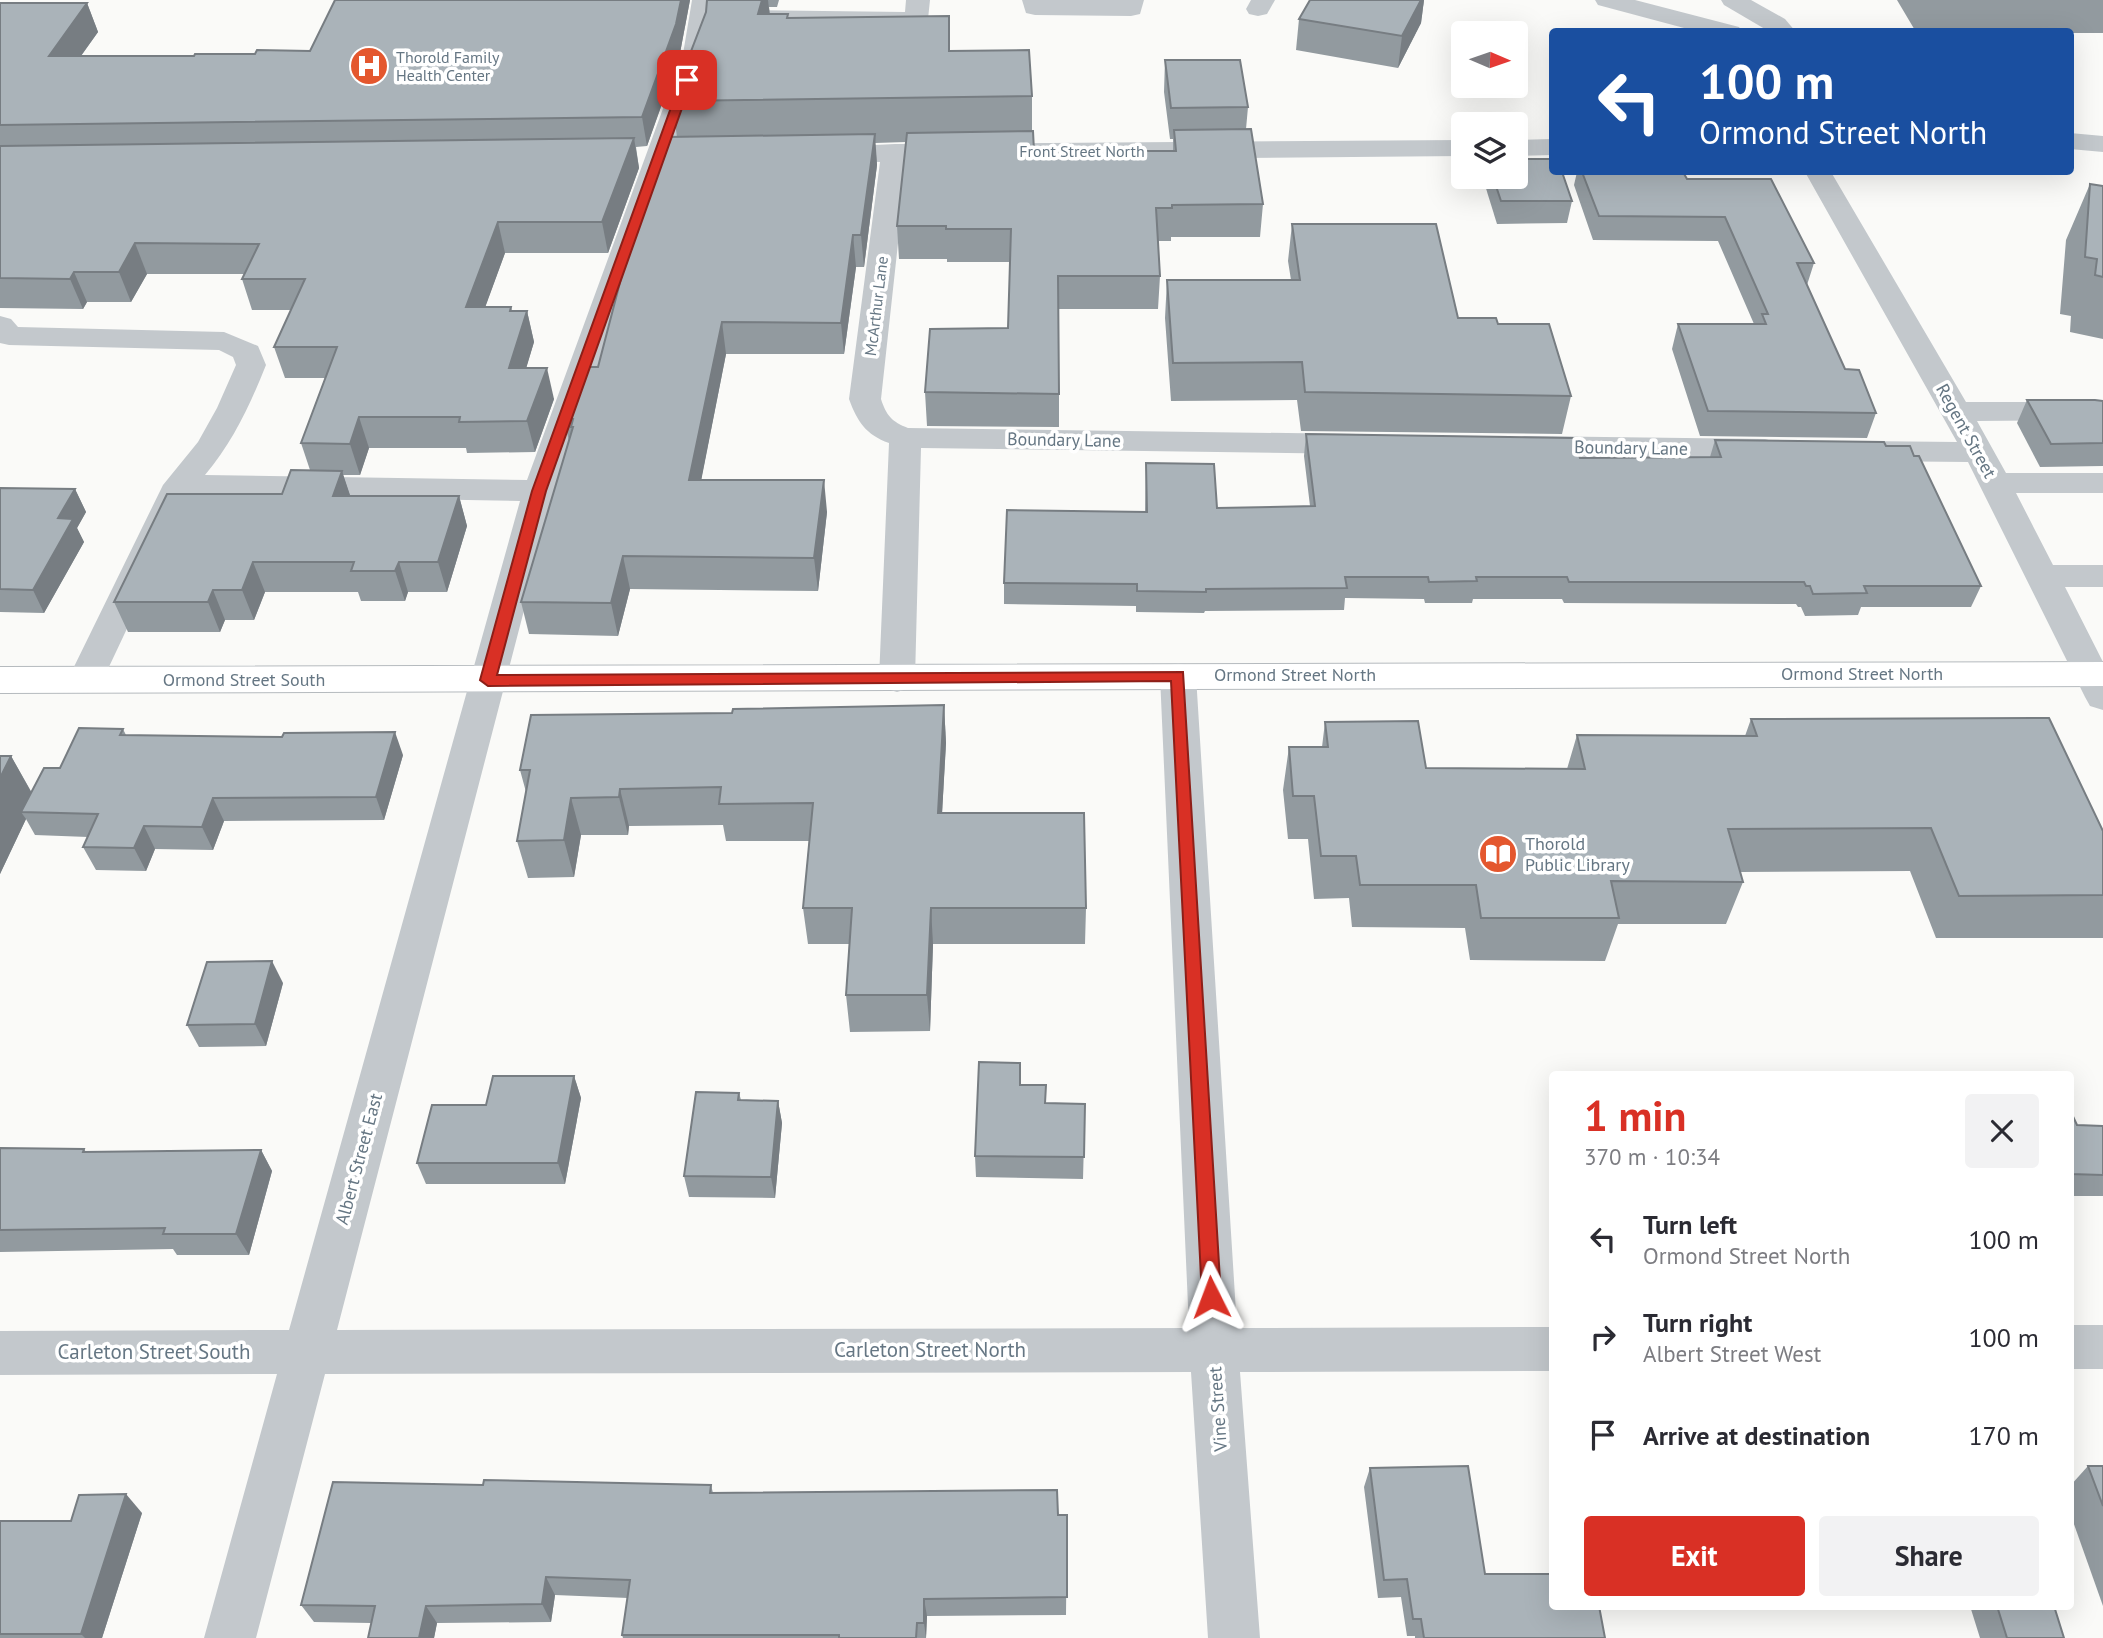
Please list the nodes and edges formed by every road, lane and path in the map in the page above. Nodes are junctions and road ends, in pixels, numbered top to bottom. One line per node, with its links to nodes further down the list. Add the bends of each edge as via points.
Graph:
1 (918, 0): 6 (street, via 916,19)
2 (1034, 0): 3 (street, via 1035,8 1131,9)
3 (1132, 0)
4 (1607, 0): 7 (street)
5 (1733, 0): 8 (street)
6 (703, 8): 27 (street, Albert Street East, via 696,54)
7 (1715, 28)
8 (1780, 28)
9 (2074, 141): 10 (street)
10 (2103, 144)
11 (1549, 147): 13 (street)
12 (1451, 148): 14 (street, Front Street North)
13 (1528, 148)
14 (895, 152): 15 (street, Front Street North); 20 (street, McArthur Lane, via 865,400 870,418 883,431)
15 (798, 154)
16 (1820, 175): 18 (street, Regent Street)
17 (3, 337): 26 (street, via 224,341 247,352 250,365 233,408 212,446)
18 (1956, 412): 19 (street, via 2084,411); 23 (street, Regent Street)
19 (2103, 415)
20 (905, 438): 21 (street, Boundary Lane); 32 (street)
21 (1379, 444)
22 (1491, 446): 23 (street, Boundary Lane)
23 (1979, 452): 24 (street, Regent Street)
24 (1994, 483): 25 (street); 28 (street, Regent Street)
25 (2103, 483)
26 (179, 485): 27 (street); 31 (street)
27 (539, 491): 34 (street, Albert Street East)
28 (2042, 576): 29 (street); 35 (street, Regent Street)
29 (2103, 576)
30 (1178, 676): 32 (main road, Ormond Street North); 35 (main road, Ormond Street North); 39 (street, Vine Street)
31 (86, 679): 33 (main road, Ormond Street South); 34 (main road, Ormond Street South)
32 (897, 679): 34 (main road, Ormond Street North)
33 (0, 680)
34 (488, 680): 40 (street, Albert Street East)
35 (2099, 681)
36 (2074, 1347): 37 (street)
37 (2103, 1347)
38 (1549, 1349): 39 (street, Carleton Street North)
39 (1214, 1350): 40 (street, Carleton Street North); 43 (street, Vine Street)
40 (308, 1351): 41 (street, Carleton Street South); 42 (street, Albert Street East)
41 (0, 1353)
42 (230, 1638)
43 (1234, 1638)

